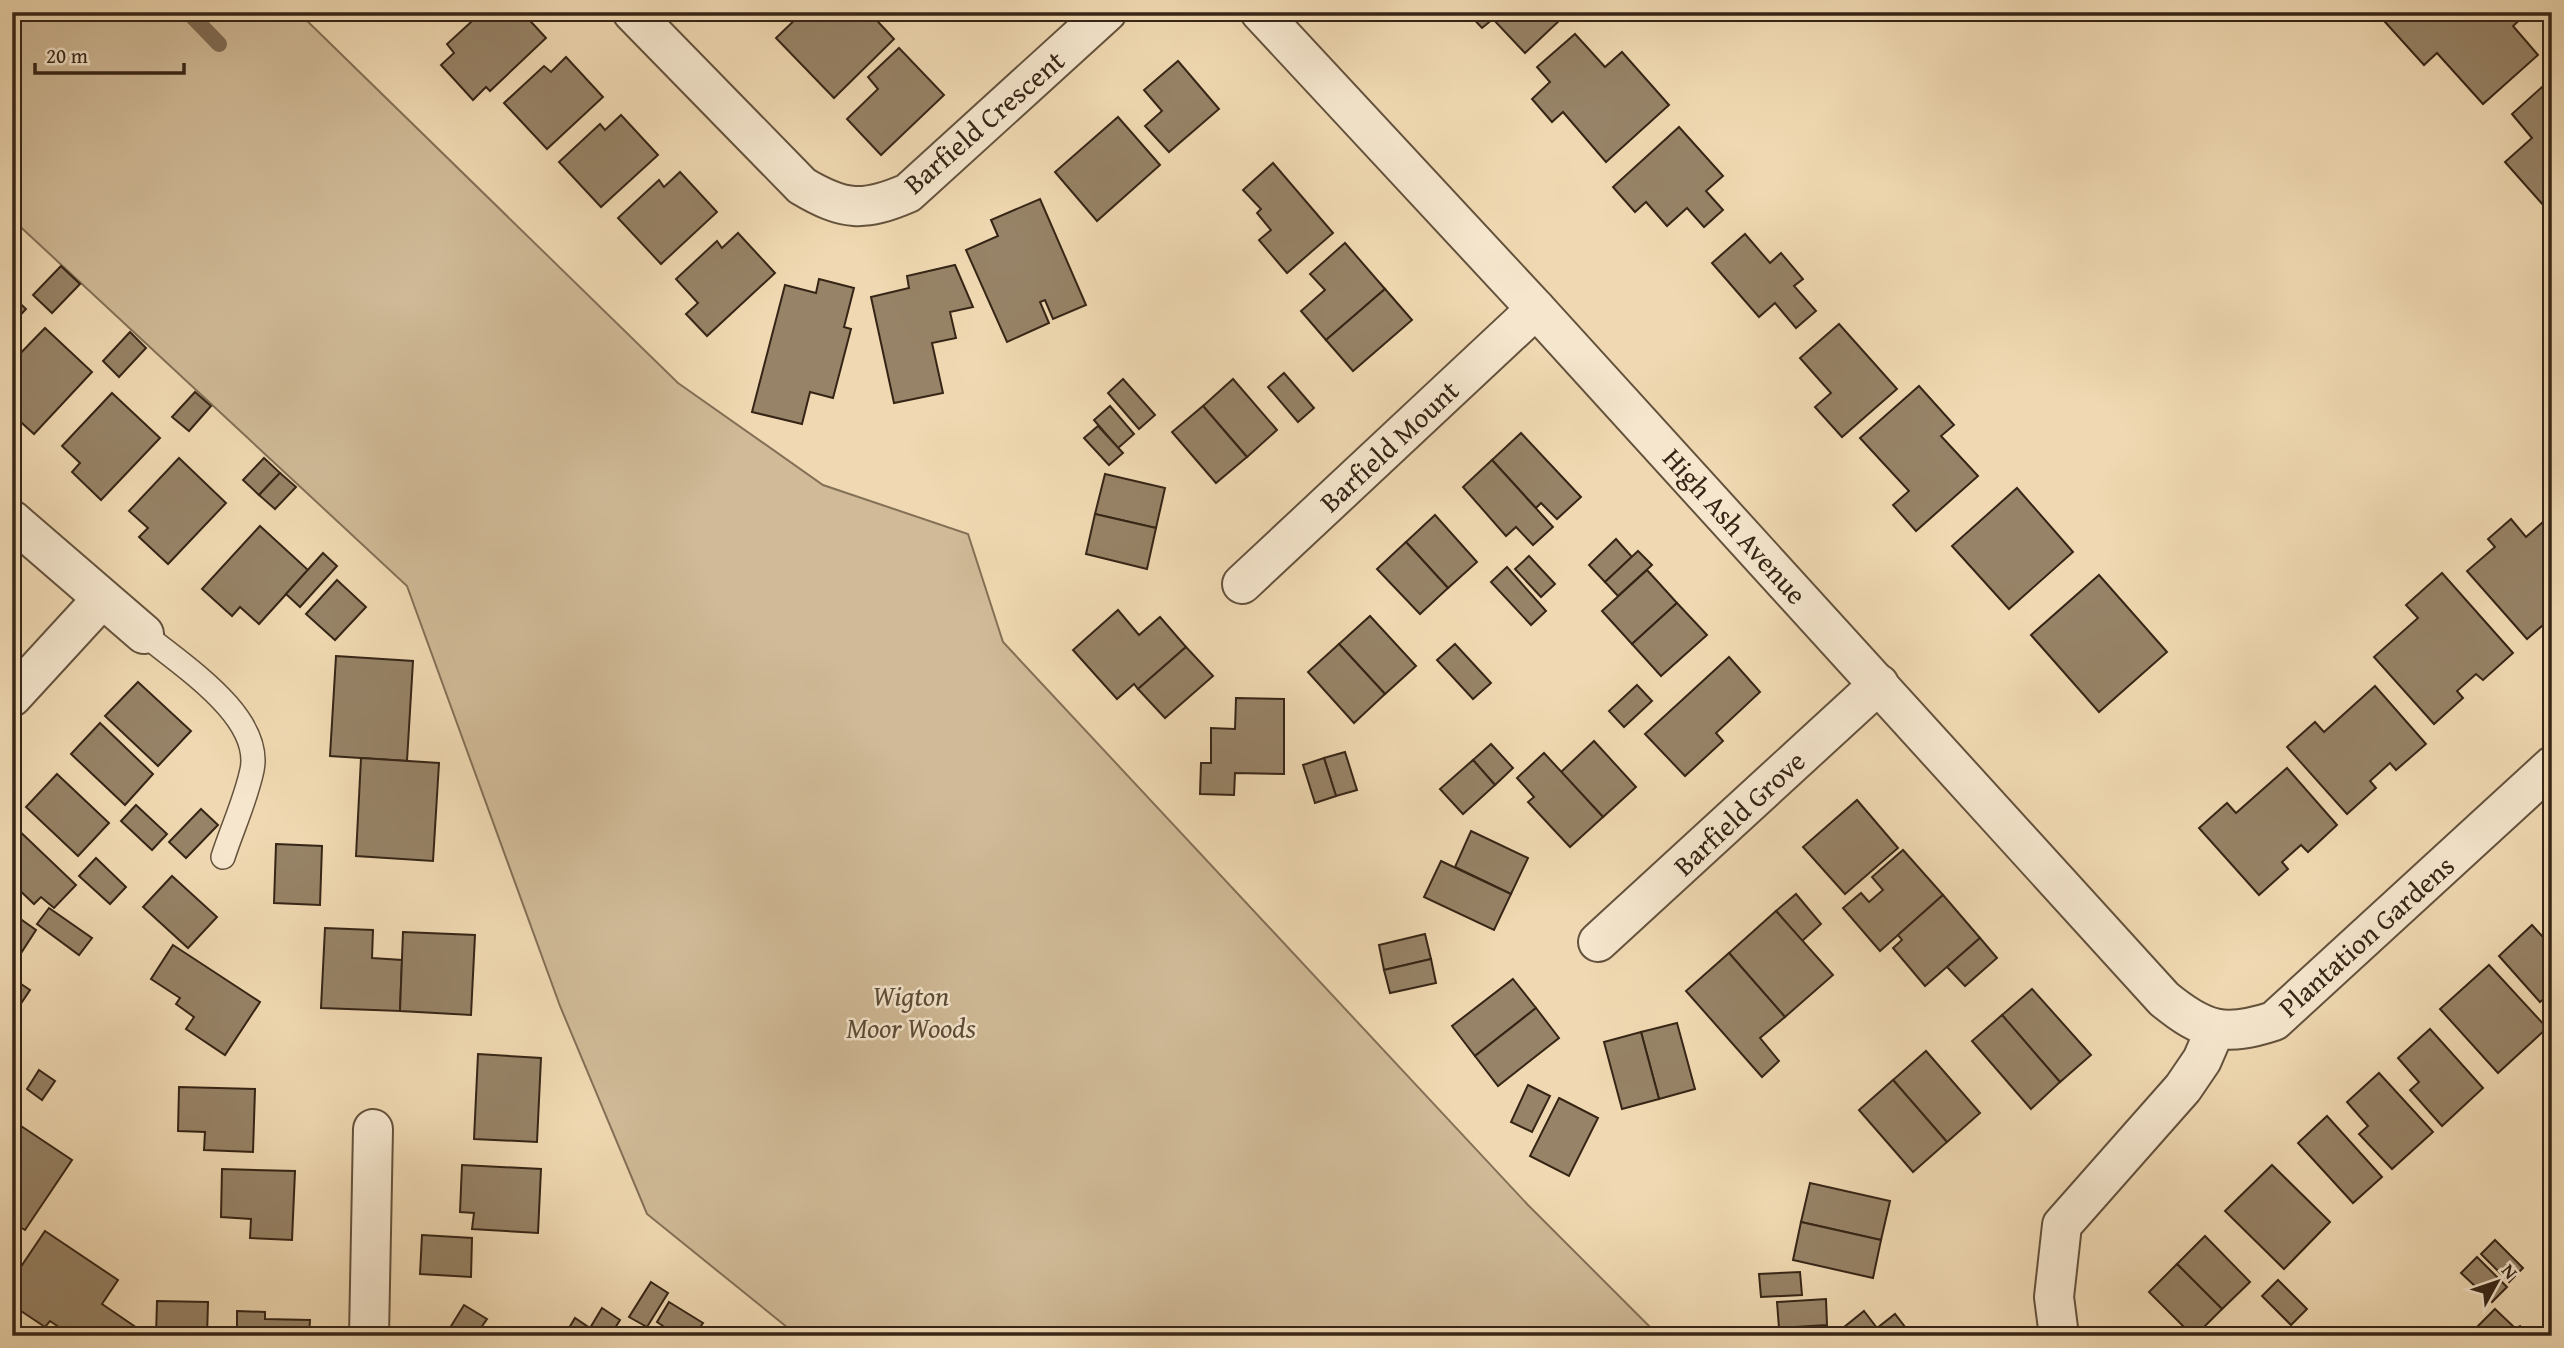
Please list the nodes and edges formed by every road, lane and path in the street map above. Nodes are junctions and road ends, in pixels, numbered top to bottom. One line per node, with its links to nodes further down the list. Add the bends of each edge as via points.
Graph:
1 (632, 12): 2 (street, Barfield Crescent, via 803,186 827,200 854,207 882,204 908,193)
2 (1107, 12)
3 (1260, 12): 4 (street, High Ash Avenue)
4 (1536, 309): 6 (street, Barfield Mount); 9 (street, High Ash Avenue)
5 (12, 520): 7 (street)
6 (1242, 584)
7 (102, 599): 8 (street); 10 (street)
8 (144, 634): 12 (lane, via 224,700 242,721 252,745 252,769)
9 (1879, 684): 13 (street, Barfield Grove); 14 (street, High Ash Avenue, via 2164,999 2187,1018)
10 (12, 697)
11 (2552, 766): 14 (street, Plantation Gardens, via 2274,1021 2245,1031)
12 (223, 857)
13 (1598, 942)
14 (2215, 1030): 17 (street, via 2203,1060 2183,1088 2063,1226 2054,1297)
15 (373, 1129): 16 (street)
16 (369, 1336)
17 (2059, 1336)

